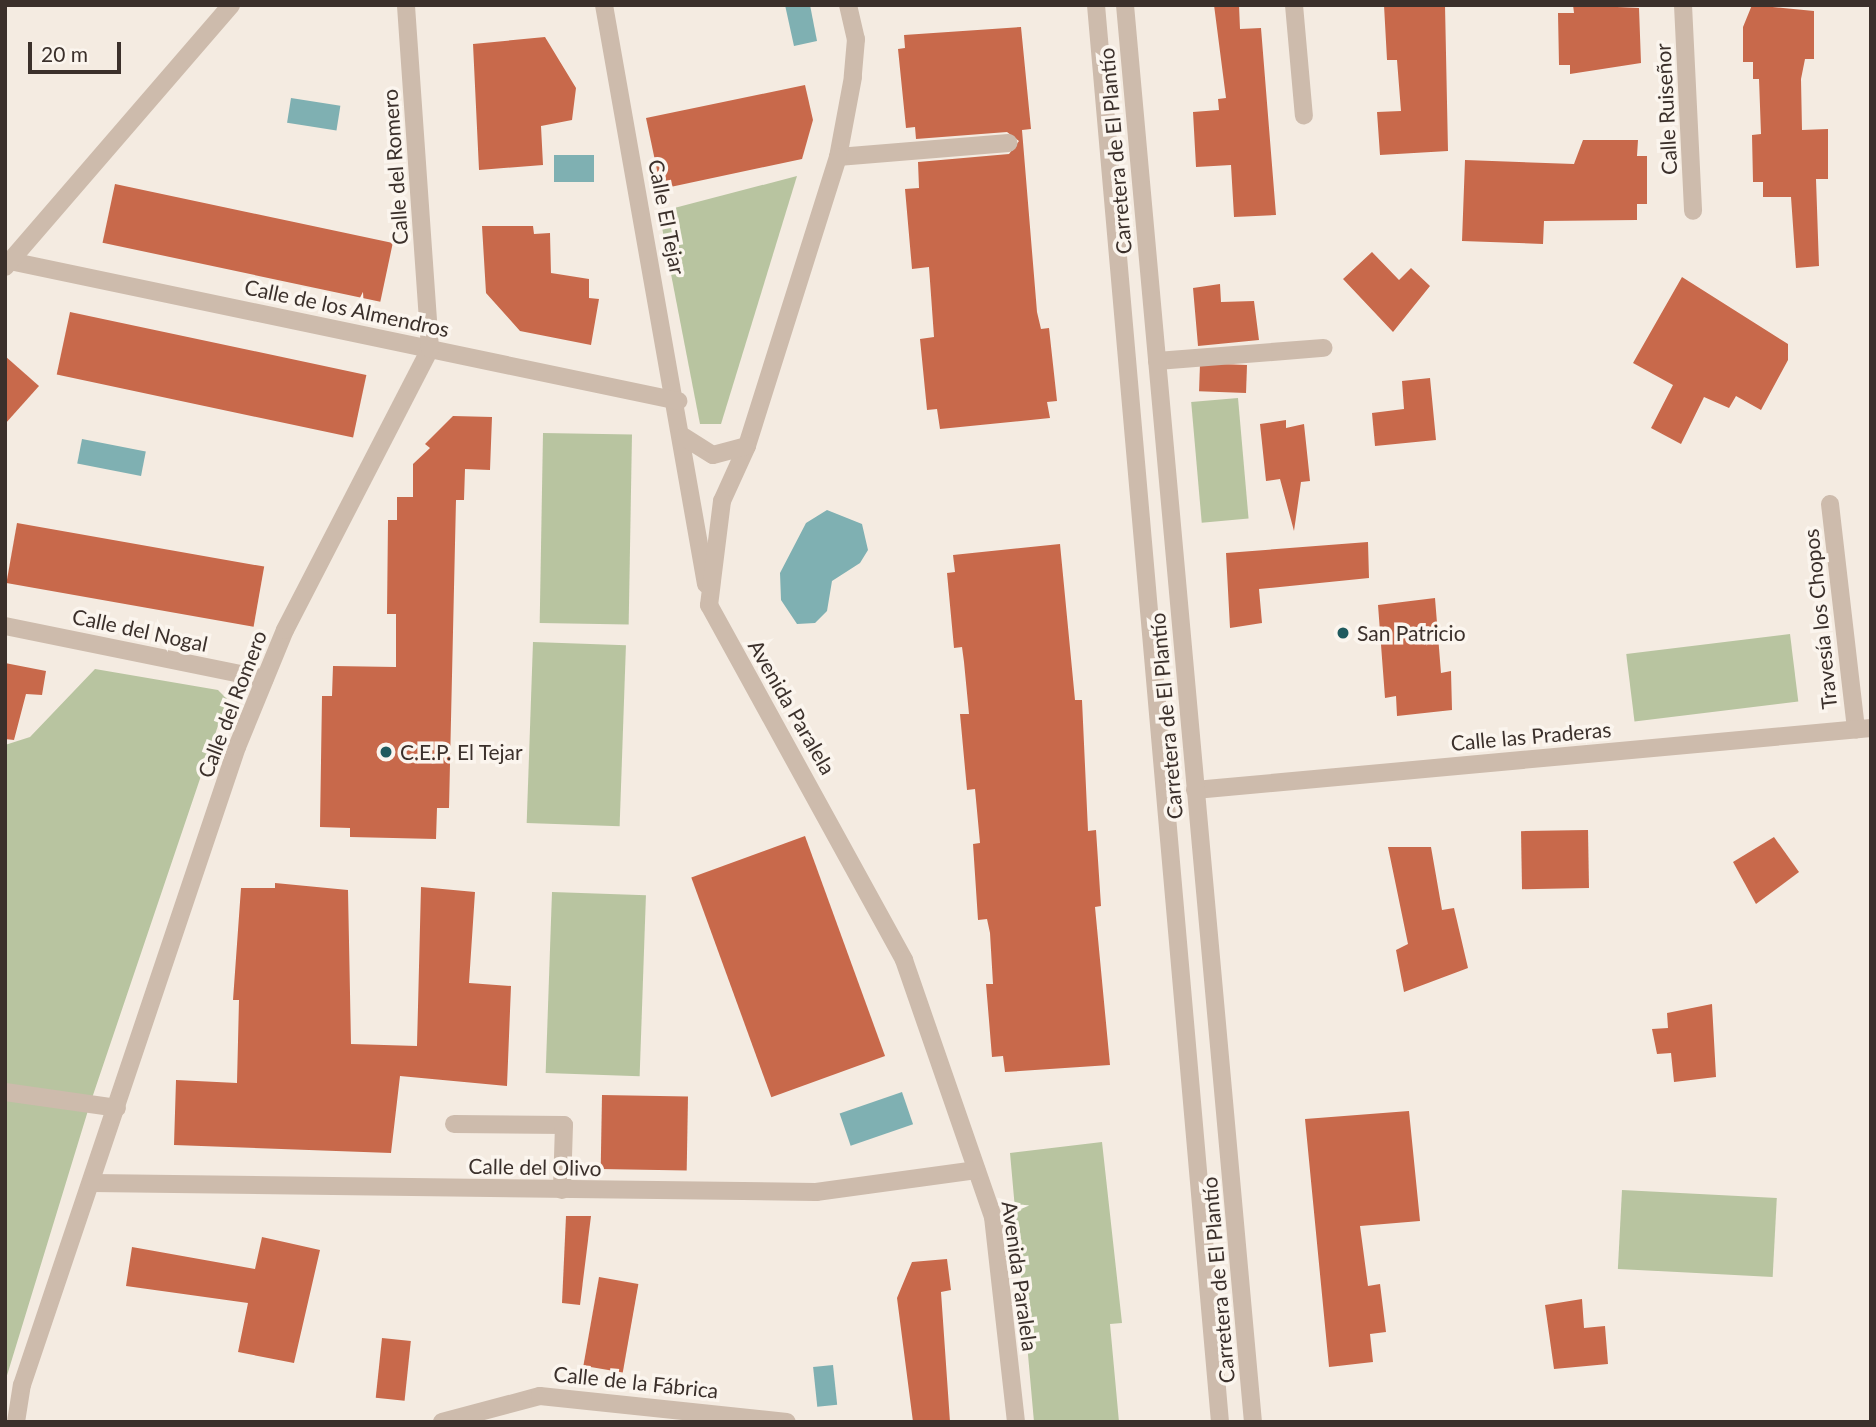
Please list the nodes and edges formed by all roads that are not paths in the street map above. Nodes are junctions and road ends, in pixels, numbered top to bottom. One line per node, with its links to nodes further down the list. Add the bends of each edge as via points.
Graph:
1 (231, 5): 13 (street)
2 (406, 5): 15 (street, Calle del Romero)
3 (604, 5): 17 (street, Calle El Tejar)
4 (848, 5): 11 (street, via 856,39)
5 (1096, 5): 36 (street, Carretera de El Plantío)
6 (1125, 5): 16 (street, Carretera de El Plantío)
7 (1294, 5): 9 (street)
8 (1683, 5): 12 (street, Calle Ruiseñor)
9 (1304, 116)
10 (1008, 143): 11 (street)
11 (838, 157): 19 (street)
12 (1693, 211)
13 (7, 263): 15 (street, Calle de los Almendros)
14 (1323, 348): 16 (street)
15 (430, 349): 17 (street, Calle de los Almendros); 23 (street, Calle del Romero)
16 (1157, 362): 25 (street, Carretera de El Plantío)
17 (678, 401): 18 (street, Calle El Tejar)
18 (684, 437): 19 (street, via 713,455); 21 (street, Calle El Tejar)
19 (747, 446): 21 (street, via 722,501)
20 (1830, 504): 24 (street, Travesía los Chopos)
21 (709, 605): 29 (street, Avenida Paralela, via 904,960)
22 (5, 626): 23 (street, Calle del Nogal)
23 (265, 679): 27 (street, Calle del Romero)
24 (1863, 729): 25 (street, Calle las Praderas)
25 (1195, 790): 37 (street, Carretera de El Plantío)
26 (5, 1092): 27 (street)
27 (117, 1108): 30 (street, Calle del Romero)
28 (454, 1124): 31 (street, via 564,1125)
29 (977, 1170): 31 (street, Calle del Olivo, via 816,1192); 35 (street, Avenida Paralela, via 993,1217)
30 (92, 1183): 31 (street, Calle del Olivo); 32 (street, Calle del Romero, via 22,1385)
31 (562, 1190)
32 (16, 1422)
33 (442, 1422): 34 (street, Calle de la Fábrica, via 540,1396)
34 (787, 1422)
35 (1016, 1422)
36 (1220, 1422)
37 (1253, 1422)

